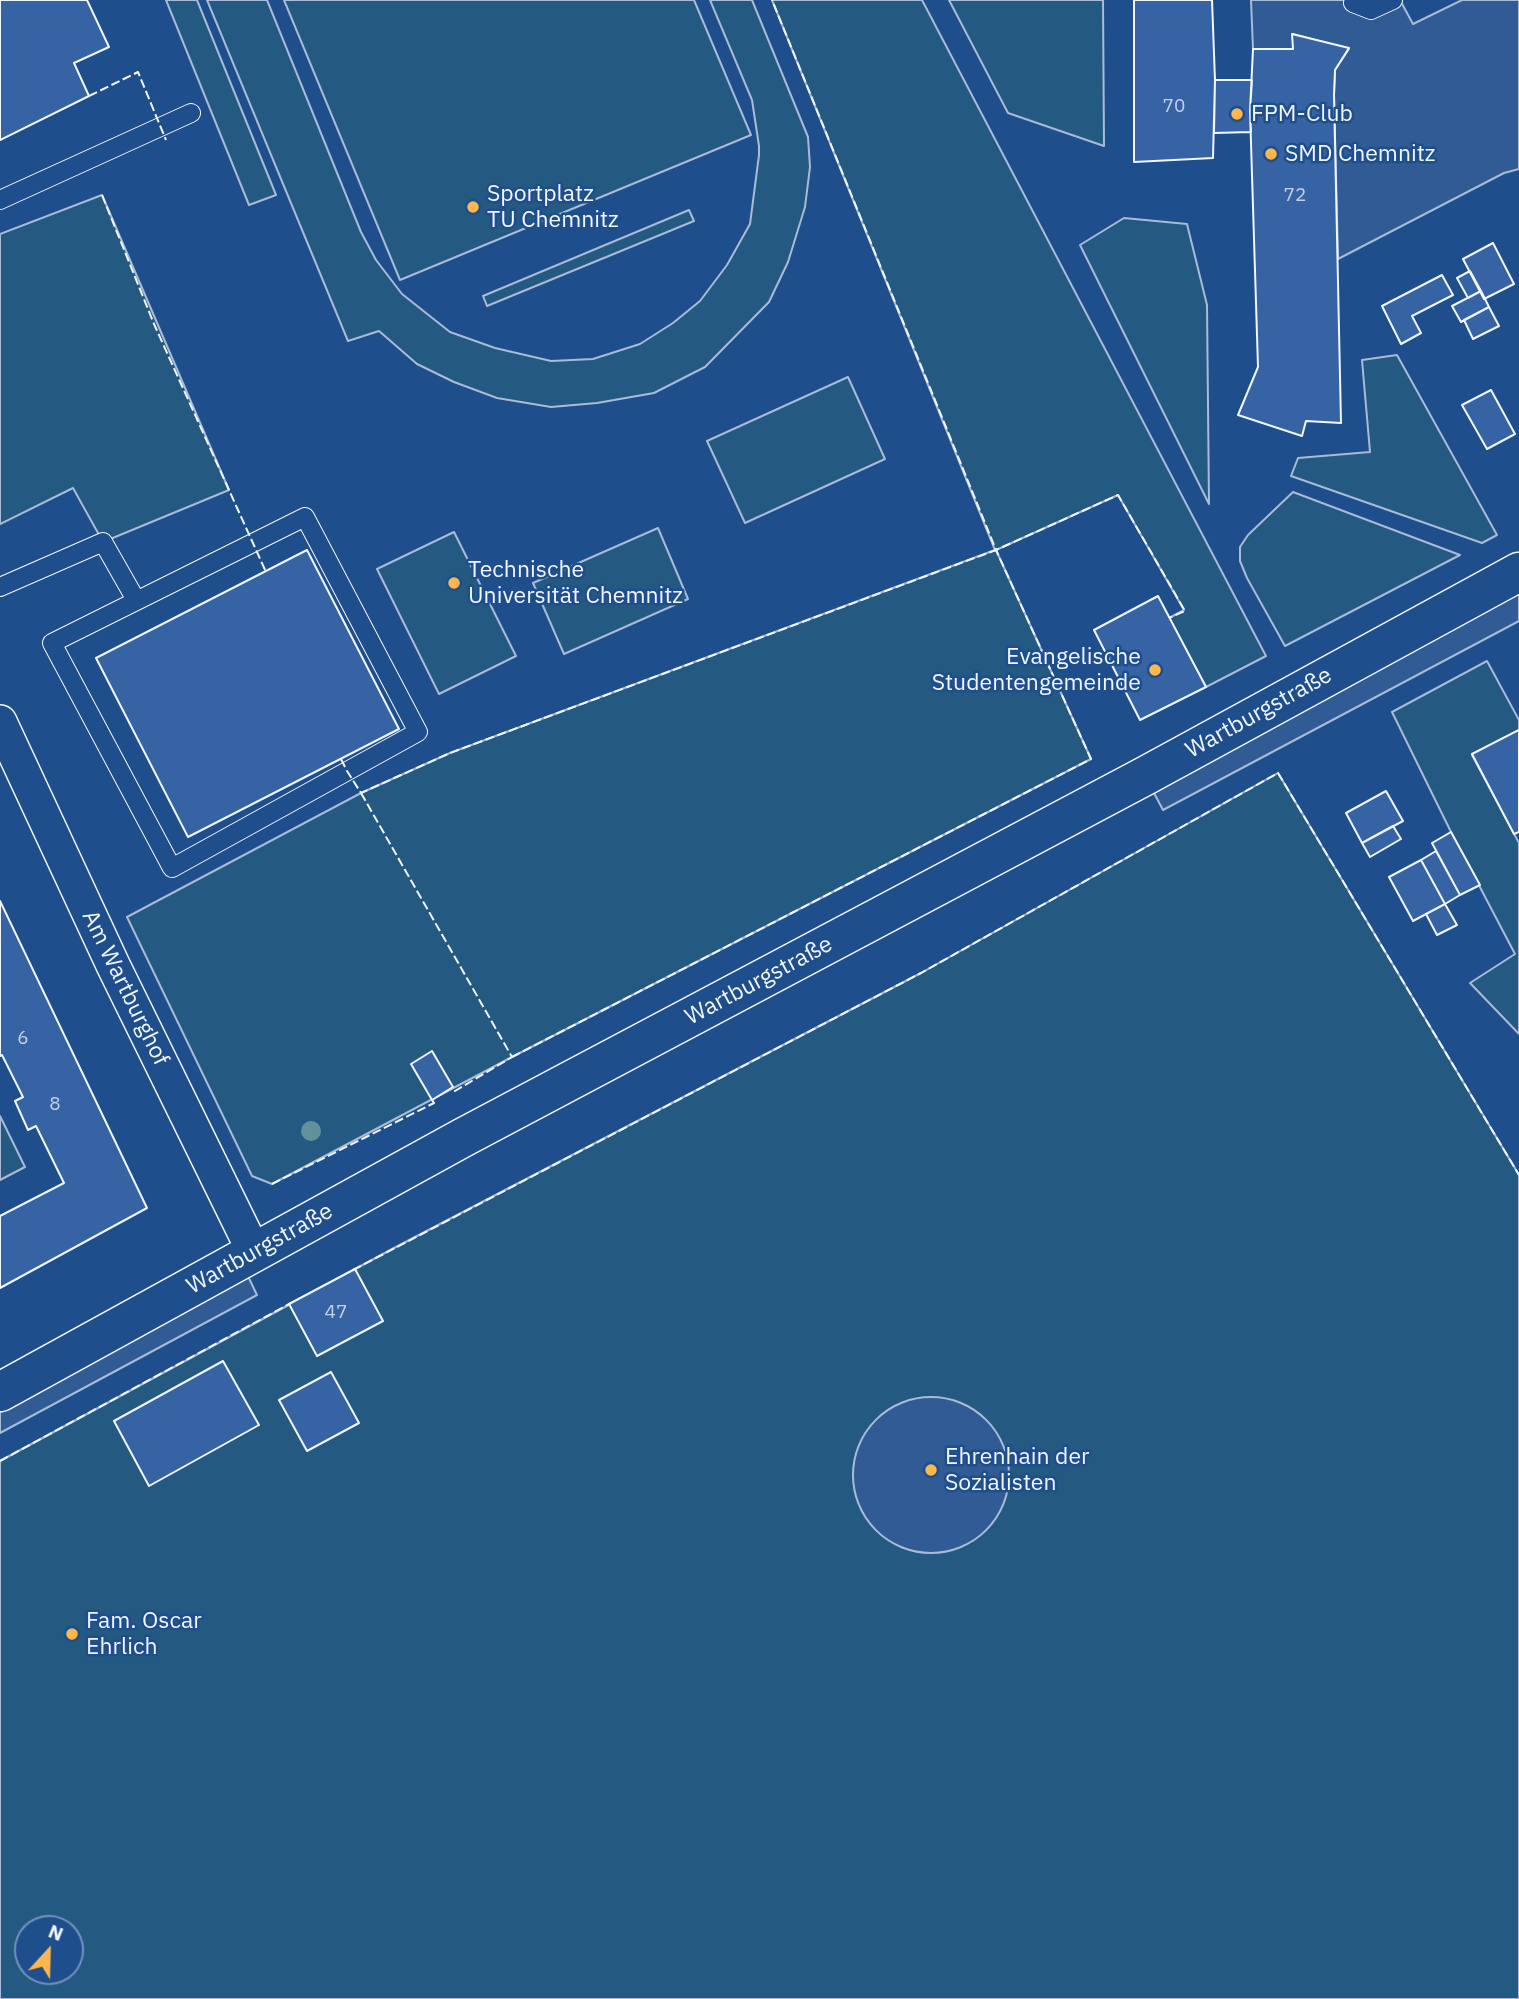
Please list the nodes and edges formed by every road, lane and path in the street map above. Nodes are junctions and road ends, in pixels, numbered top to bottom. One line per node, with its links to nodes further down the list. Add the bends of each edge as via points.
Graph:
1 (1393, 0): 2 (lane, via 1371,10)
2 (1353, 3)
3 (191, 113): 4 (lane)
4 (0, 200)
5 (1519, 572): 9 (main road, Wartburgstraße)
6 (0, 587): 7 (lane, via 103,542)
7 (136, 600): 7 (lane, via 52,643 172,868 418,732 305,517)
8 (0, 722): 9 (street, Am Wartburghof)
9 (254, 1252): 10 (main road, Wartburgstraße)
10 (0, 1392)

